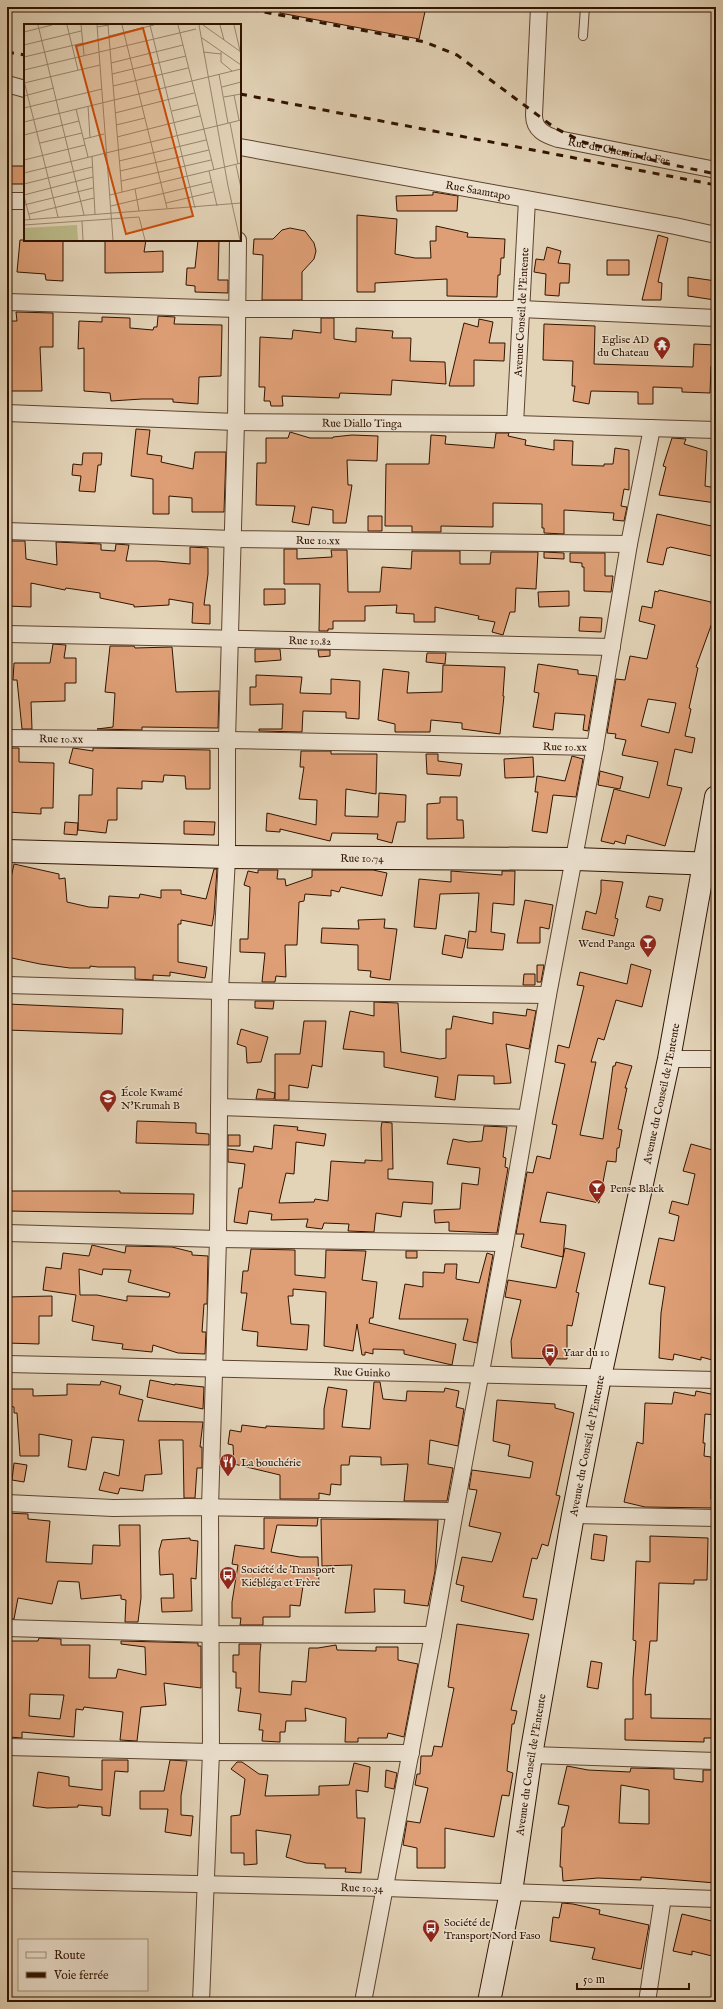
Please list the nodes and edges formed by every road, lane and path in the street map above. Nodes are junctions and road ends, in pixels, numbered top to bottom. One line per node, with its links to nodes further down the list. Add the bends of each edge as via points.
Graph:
1 (539, 7): 7 (street, Rue du Chemin de Fer, via 534,115 534,123 538,129 558,140)
2 (585, 7): 3 (lane)
3 (583, 36)
4 (7, 84): 5 (street)
5 (24, 89)
6 (241, 151): 8 (street, Rue Saamtapo)
7 (716, 170)
8 (527, 200): 11 (street, Rue Saamtapo); 15 (street, Avenue Conseil de l'Entente)
9 (7, 201): 10 (street)
10 (24, 201)
11 (716, 235)
12 (238, 241): 14 (street)
13 (7, 302): 14 (street)
14 (237, 308): 15 (street); 18 (street)
15 (521, 309): 16 (street); 19 (street, Avenue Conseil de l'Entente)
16 (716, 318)
17 (7, 413): 18 (street, Rue Diallo Tinga)
18 (236, 422): 19 (street, Rue Diallo Tinga); 23 (street)
19 (515, 424): 20 (street, Rue Diallo Tinga)
20 (652, 428): 21 (street, Rue Diallo Tinga); 24 (street)
21 (716, 430)
22 (7, 531): 23 (street, Rue 10.xx)
23 (232, 539): 24 (street, Rue 10.xx); 26 (street)
24 (629, 544): 27 (street)
25 (7, 634): 26 (street, Rue 10.82)
26 (230, 638): 27 (street, Rue 10.82); 29 (street)
27 (612, 647): 30 (street)
28 (7, 738): 29 (street, Rue 10.xx)
29 (227, 740): 30 (street, Rue 10.xx); 33 (street)
30 (595, 747): 34 (street)
31 (716, 797): 35 (street, Avenue du Conseil de l'Entente)
32 (7, 851): 33 (street, Rue 10.74)
33 (227, 857): 34 (street, Rue 10.74); 37 (street)
34 (575, 859): 35 (street, Rue 10.74); 38 (street)
35 (710, 864): 39 (street, Avenue du Conseil de l'Entente)
36 (7, 985): 37 (street)
37 (220, 991): 38 (street); 41 (street)
38 (548, 995): 42 (street)
39 (669, 1059): 40 (street); 49 (street, Avenue du Conseil de l'Entente)
40 (716, 1059)
41 (219, 1107): 42 (street); 44 (street)
42 (526, 1118): 45 (street)
43 (7, 1233): 44 (street)
44 (218, 1239): 45 (street); 47 (street)
45 (505, 1243): 48 (street)
46 (7, 1364): 47 (street, Rue Guinko)
47 (214, 1368): 48 (street, Rue Guinko); 52 (street)
48 (481, 1375): 49 (street, Rue Guinko); 53 (street)
49 (600, 1377): 50 (street, Rue Guinko); 54 (street, Avenue du Conseil de l'Entente)
50 (716, 1380)
51 (7, 1503): 52 (street, via 113,1508)
52 (210, 1508): 53 (street); 57 (street)
53 (454, 1511): 58 (street)
54 (574, 1515): 55 (street); 62 (street, Avenue du Conseil de l'Entente)
55 (716, 1518)
56 (7, 1628): 57 (street)
57 (210, 1634): 58 (street); 60 (street)
58 (433, 1635): 61 (street)
59 (7, 1747): 60 (street)
60 (211, 1752): 61 (street); 65 (street)
61 (411, 1754): 66 (street)
62 (531, 1755): 63 (street); 67 (street, Avenue du Conseil de l'Entente)
63 (716, 1761)
64 (7, 1880): 65 (street, Rue 10.34)
65 (206, 1883): 66 (street, Rue 10.34); 70 (street)
66 (385, 1888): 67 (street, Rue 10.34); 71 (street)
67 (511, 1892): 68 (street, Rue 10.34); 72 (street, Avenue du Conseil de l'Entente)
68 (663, 1897): 69 (street, Rue 10.34); 73 (street)
69 (716, 1899)
70 (201, 2002)
71 (363, 2002)
72 (489, 2002)
73 (647, 2002)

